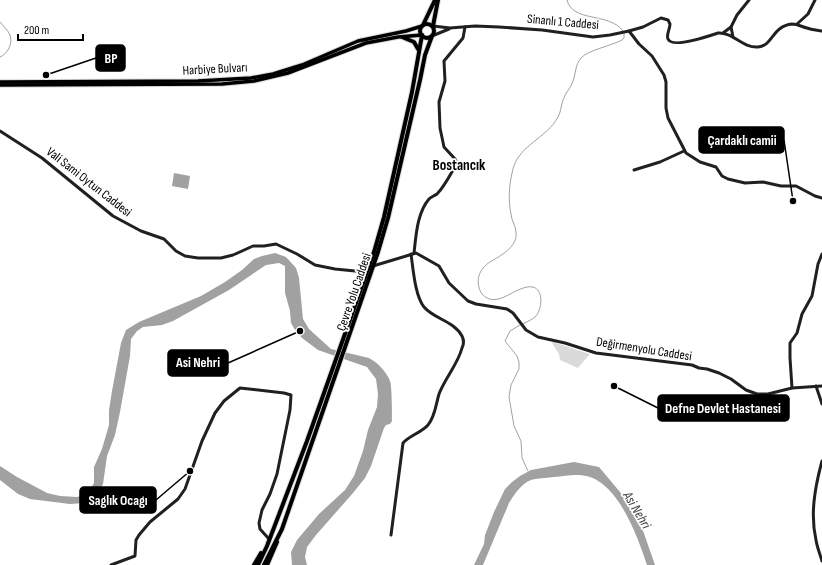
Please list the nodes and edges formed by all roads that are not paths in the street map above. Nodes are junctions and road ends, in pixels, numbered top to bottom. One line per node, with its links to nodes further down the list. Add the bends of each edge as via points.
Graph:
1 (435, 0): 6 (highway)
2 (438, 0): 7 (highway)
3 (749, 0): 8 (street)
4 (815, 0): 5 (street, via 808,14)
5 (797, 24): 12 (street); 17 (street, via 779,28 769,42 759,47 745,45)
6 (422, 26): 7 (highway); 14 (highway); 18 (main road, Harbiye Bulvarı)
7 (433, 26): 10 (street, Sinanlı 1 Caddesi); 16 (highway)
8 (731, 26): 13 (street); 17 (street)
9 (465, 27): 10 (street, Sinanlı 1 Caddesi); 11 (street, Sinanlı 1 Caddesi, via 542,30 589,37); 26 (street, via 462,38 444,61 444,84 439,102 442,139 457,163 444,185 430,199 422,212)
10 (450, 28): 16 (street)
11 (628, 31): 13 (street, Sinanlı 1 Caddesi, via 661,18 668,20 670,24 668,37 674,44); 23 (street, via 652,56 663,72 668,118)
12 (822, 31)
13 (723, 33): 17 (street)
14 (422, 35): 15 (main road, Harbiye Bulvarı); 16 (highway, via 428,38); 19 (highway, Çevre Yolu Caddesi)
15 (402, 36): 18 (main road, Harbiye Bulvarı); 19 (highway, via 414,42)
16 (432, 36): 28 (highway, Çevre Yolu Caddesi, via 425,55 388,218)
17 (733, 37)
18 (352, 45): 20 (main road, Harbiye Bulvarı, via 293,68 244,79); 21 (main road, Harbiye Bulvarı, via 288,73 247,82)
19 (419, 53): 30 (highway, Çevre Yolu Caddesi)
20 (0, 82)
21 (0, 85)
22 (0, 131): 30 (street, Vali Sami Oytun Caddesi, via 42,158 113,216 141,232 164,239 182,254 198,258 222,258 253,246 274,244 323,267 358,271)
23 (684, 151): 24 (street); 25 (street, via 700,162 716,167 720,174 728,179 745,183 766,182 796,186)
24 (634, 170)
25 (822, 198)
26 (413, 253): 29 (street); 34 (street, Değirmenyolu Caddesi, via 439,266 449,283 468,300 476,304 507,308 529,332 538,337 596,353 692,365 724,375 753,393 768,394); 38 (street, via 417,291 422,305 457,330 464,341 457,361 441,390 432,419 425,428 403,443)
27 (822, 254): 34 (street, via 812,296 802,314 797,333 790,343)
28 (377, 255): 29 (street, via 381,262); 30 (highway, Çevre Yolu Caddesi)
29 (384, 262): 30 (street)
30 (371, 266): 31 (highway, Çevre Yolu Caddesi)
31 (337, 362): 37 (highway, Çevre Yolu Caddesi); 39 (highway, Çevre Yolu Caddesi)
32 (816, 386): 33 (street, Değirmenyolu Caddesi); 34 (street, Değirmenyolu Caddesi); 35 (street)
33 (822, 386)
34 (792, 388)
35 (822, 404)
36 (822, 462): 40 (street, via 815,491 814,524)
37 (282, 529): 44 (highway, Çevre Yolu Caddesi); 45 (highway)
38 (391, 535)
39 (269, 539): 41 (street, via 260,530 259,523 277,474 291,395 284,392 240,388 224,401 215,413 185,489 178,499 150,522 139,535 134,556); 42 (highway); 43 (highway, Çevre Yolu Caddesi)
40 (822, 561)
41 (111, 565)
42 (254, 565)
43 (258, 565)
44 (264, 565)
45 (267, 565)

